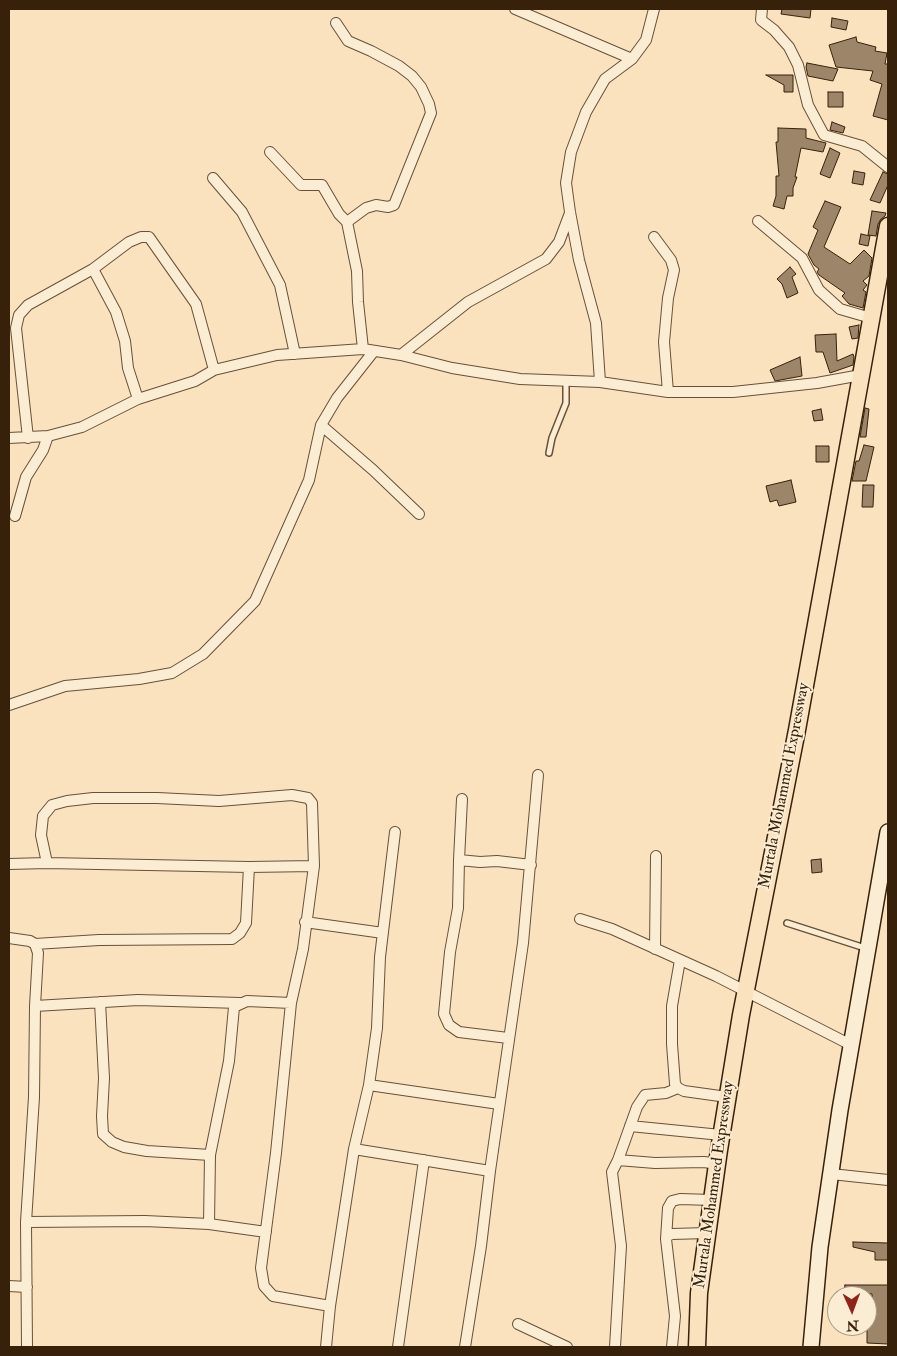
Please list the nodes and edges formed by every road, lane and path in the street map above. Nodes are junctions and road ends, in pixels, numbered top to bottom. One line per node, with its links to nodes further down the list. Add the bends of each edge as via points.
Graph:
1 (514, 9): 5 (street)
2 (654, 9): 5 (street, via 646,40)
3 (762, 9): 7 (street, via 761,20 788,47 798,65 808,105 824,135 862,146)
4 (336, 23): 10 (street, via 348,41 399,66 412,76 430,104 431,113 394,205 366,208)
5 (632, 59): 9 (street, via 605,79 586,112 571,152 566,183)
6 (270, 152): 10 (street, via 301,186 322,185)
7 (888, 167)
8 (213, 178): 17 (street, via 242,212 280,285)
9 (570, 212): 18 (street, via 559,242 546,259 468,302); 22 (street, via 596,323)
10 (347, 222): 16 (street, via 357,271 358,302)
11 (758, 222): 15 (street, via 802,258 819,290 840,309)
12 (888, 226): 15 (main road, Murtala Mohammed Expressway)
13 (654, 237): 23 (street, via 671,260 674,270 664,342)
14 (93, 269): 19 (street, via 129,242 148,237 196,304); 24 (street, via 116,312); 28 (street, via 28,305 18,315 16,328)
15 (872, 318): 20 (main road, Murtala Mohammed Expressway)
16 (369, 350): 17 (street); 18 (street); 25 (street)
17 (295, 354): 19 (street, via 277,355)
18 (401, 355): 21 (street, via 452,368 520,379)
19 (214, 370): 24 (street, via 195,381)
20 (861, 375): 23 (street, via 733,392); 53 (main road, Murtala Mohammed Expressway)
21 (566, 380): 22 (street); 29 (lane, via 566,403)
22 (600, 382): 23 (street)
23 (668, 392)
24 (138, 399): 26 (street, via 82,427)
25 (321, 425): 30 (street); 32 (street, via 309,480 255,601 203,654 172,673 65,686)
26 (48, 436): 28 (street); 31 (street, via 26,477)
27 (9, 438): 28 (street)
28 (28, 438)
29 (549, 453)
30 (419, 514)
31 (15, 516)
32 (9, 705)
33 (538, 775): 41 (street)
34 (462, 798): 38 (street)
35 (395, 832): 47 (street)
36 (888, 832): 51 (main road)
37 (656, 856): 50 (street)
38 (459, 860): 41 (street); 58 (street, via 458,908 444,1014 449,1025 459,1032)
39 (47, 863): 40 (street); 42 (street, via 41,835 43,816 52,805 94,798 219,800 292,795 308,798 312,803); 43 (street)
40 (9, 864)
41 (531, 865): 58 (street)
42 (314, 866): 43 (street); 45 (street)
43 (249, 867): 49 (street, via 246,923 232,939)
44 (580, 919): 50 (street, via 612,929)
45 (305, 922): 47 (street); 56 (street)
46 (787, 923): 51 (lane)
47 (383, 933): 60 (street)
48 (9, 938): 49 (street)
49 (35, 944): 57 (street, via 38,953)
50 (655, 949): 52 (street)
51 (868, 949): 59 (main road)
52 (680, 960): 53 (street); 61 (street, via 672,1006 672,1044)
53 (746, 991): 59 (street); 62 (main road, Murtala Mohammed Expressway)
54 (100, 1002): 55 (street); 57 (street); 67 (street, via 104,1134 124,1147)
55 (240, 1003): 56 (street, via 247,1000); 67 (street, via 234,1007 229,1061)
56 (291, 1003): 77 (street)
57 (35, 1006): 75 (street, via 34,1097)
58 (508, 1038): 63 (street)
59 (851, 1045): 72 (main road)
60 (368, 1085): 63 (street); 66 (street)
61 (678, 1088): 62 (street); 64 (street, via 666,1093 645,1094)
62 (727, 1097): 65 (main road, Murtala Mohammed Expressway)
63 (499, 1104): 71 (street)
64 (630, 1126): 65 (street); 69 (street)
65 (721, 1135): 70 (main road, Murtala Mohammed Expressway)
66 (354, 1149): 68 (street); 82 (street)
67 (210, 1155): 76 (street)
68 (424, 1160): 71 (street); 86 (street)
69 (618, 1160): 70 (street); 89 (street, via 612,1172 620,1246)
70 (717, 1164): 74 (main road, Murtala Mohammed Expressway)
71 (490, 1171): 87 (street)
72 (831, 1174): 73 (street); 92 (main road, via 818,1260)
73 (888, 1180)
74 (712, 1200): 78 (main road, Murtala Mohammed Expressway); 79 (street, via 672,1201 668,1208)
75 (26, 1222): 76 (street); 81 (street)
76 (209, 1224): 77 (street)
77 (266, 1232): 82 (street, via 261,1268 264,1286 273,1296)
78 (707, 1233): 79 (street); 91 (main road, Murtala Mohammed Expressway)
79 (667, 1236): 90 (street, via 675,1316)
80 (9, 1286): 81 (street)
81 (27, 1287): 84 (street)
82 (330, 1306): 85 (street)
83 (518, 1324): 88 (street)
84 (28, 1347)
85 (326, 1347)
86 (398, 1347)
87 (465, 1347)
88 (567, 1347)
89 (615, 1347)
90 (672, 1347)
91 (697, 1347)
92 (811, 1347)

